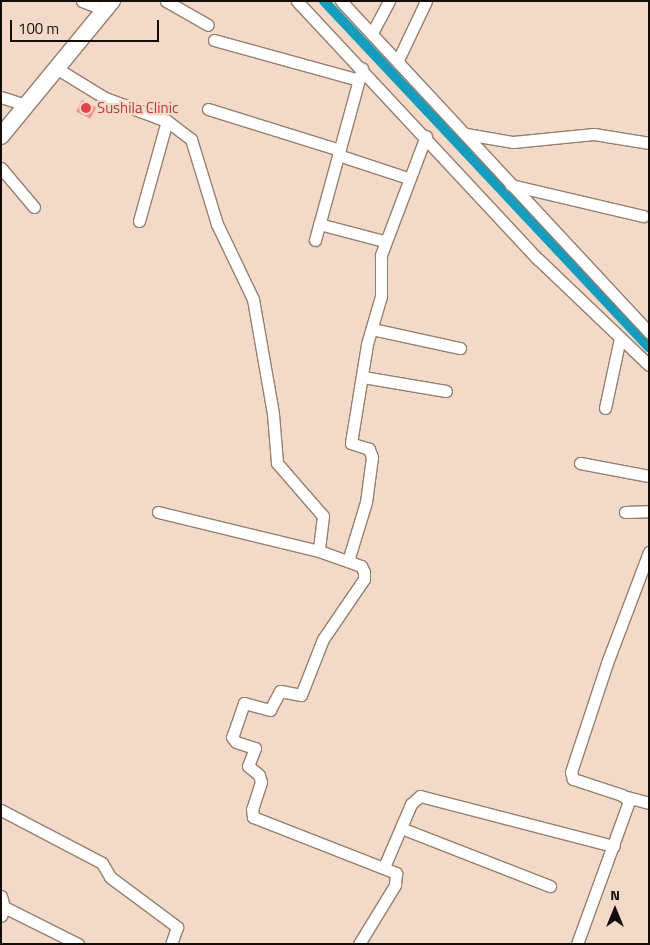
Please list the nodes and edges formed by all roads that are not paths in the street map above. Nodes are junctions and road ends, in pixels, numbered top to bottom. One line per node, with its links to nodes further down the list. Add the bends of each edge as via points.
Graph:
1 (82, 1): 7 (street)
2 (166, 1): 8 (street)
3 (297, 1): 13 (street)
4 (389, 1): 9 (street)
5 (426, 1): 11 (street)
6 (343, 2): 9 (street)
7 (109, 6): 12 (main road)
8 (208, 25)
9 (372, 33): 11 (street)
10 (214, 40): 14 (street)
11 (398, 60): 19 (street)
12 (56, 68): 16 (main road); 18 (street, via 105,98)
13 (362, 68): 14 (street); 21 (street)
14 (359, 80): 23 (street)
15 (1, 97): 16 (street)
16 (25, 105): 20 (main road)
17 (208, 109): 23 (street)
18 (167, 121): 29 (street); 46 (street, via 191,139 217,224 253,299 273,414 277,463 323,516)
19 (466, 134): 22 (street, via 512,142 594,134); 26 (street)
20 (1, 136)
21 (426, 136): 25 (street); 35 (street, via 538,259)
22 (649, 143)
23 (339, 152): 25 (street); 30 (street)
24 (1, 168): 27 (street)
25 (408, 178): 32 (street)
26 (511, 185): 28 (street); 34 (street)
27 (34, 207)
28 (643, 216)
29 (139, 221)
30 (319, 224): 31 (street); 32 (street)
31 (315, 240)
32 (384, 241): 33 (street, via 381,296)
33 (372, 329): 36 (street); 38 (street)
34 (649, 333)
35 (620, 338): 37 (street); 40 (street)
36 (460, 348)
37 (649, 365)
38 (363, 377): 39 (street); 48 (street, via 351,443 369,449 372,457 366,502)
39 (446, 391)
40 (605, 408)
41 (580, 463): 42 (street)
42 (649, 476)
43 (649, 511): 45 (street)
44 (158, 512): 46 (street)
45 (625, 512)
46 (319, 552): 48 (street)
47 (649, 552): 49 (street, via 571,772 573,780)
48 (348, 560): 54 (street, via 361,566 364,578 323,639 303,692 298,695 280,691 270,710 244,703 232,737 236,742 254,748 248,766 259,775 261,782 252,809 253,817)
49 (627, 797): 50 (street); 53 (street, via 629,805)
50 (649, 803)
51 (1, 810): 58 (street, via 102,863 110,877 178,928)
52 (400, 828): 53 (street, via 411,804 420,796); 54 (street); 55 (street)
53 (614, 846): 60 (street)
54 (384, 867): 59 (street, via 396,873 395,885)
55 (550, 886)
56 (2, 906): 57 (street)
57 (78, 944)
58 (171, 944)
59 (359, 944)
60 (577, 944)

